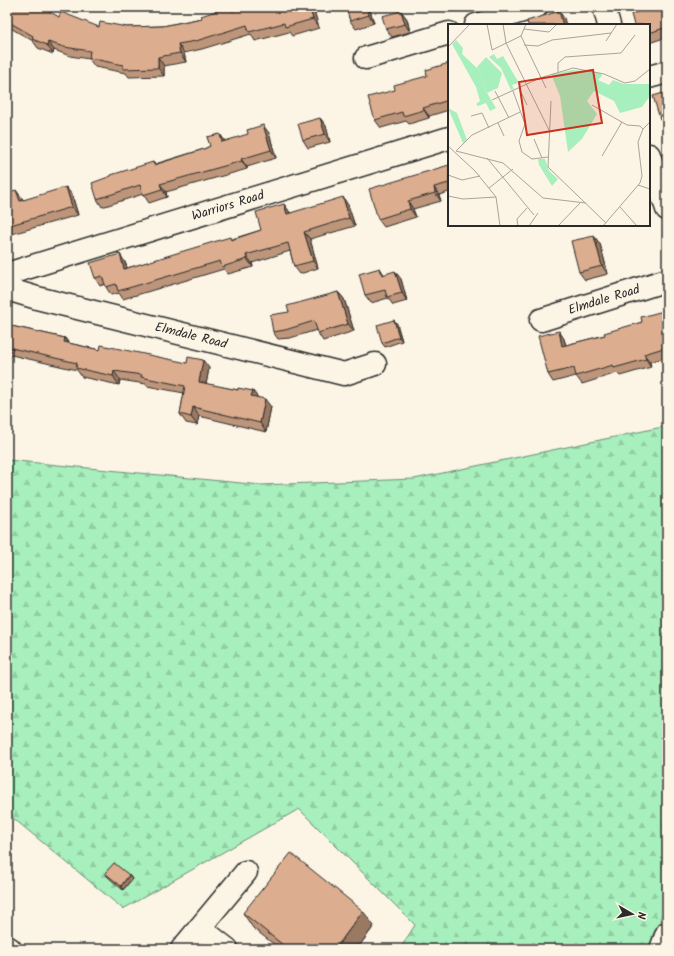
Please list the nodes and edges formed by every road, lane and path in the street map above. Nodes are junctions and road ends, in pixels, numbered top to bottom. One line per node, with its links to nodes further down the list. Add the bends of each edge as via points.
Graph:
1 (536, 7): 3 (street)
2 (604, 7): 4 (street)
3 (479, 24)
4 (609, 24)
5 (448, 33): 6 (street)
6 (366, 58)
7 (667, 72): 8 (street)
8 (650, 77)
9 (448, 138): 13 (street, Warriors Road)
10 (650, 157): 11 (street)
11 (663, 184): 12 (street)
12 (667, 209)
13 (7, 274)
14 (667, 280): 16 (street, Elmdale Road)
15 (7, 289): 17 (street, Elmdale Road, via 344,374)
16 (541, 320)
17 (375, 364)
18 (246, 872): 19 (street)
19 (200, 928): 23 (street); 24 (street)
20 (667, 933): 25 (street)
21 (7, 947): 22 (street)
22 (10, 949)
23 (182, 949)
24 (227, 949)
25 (661, 949)

